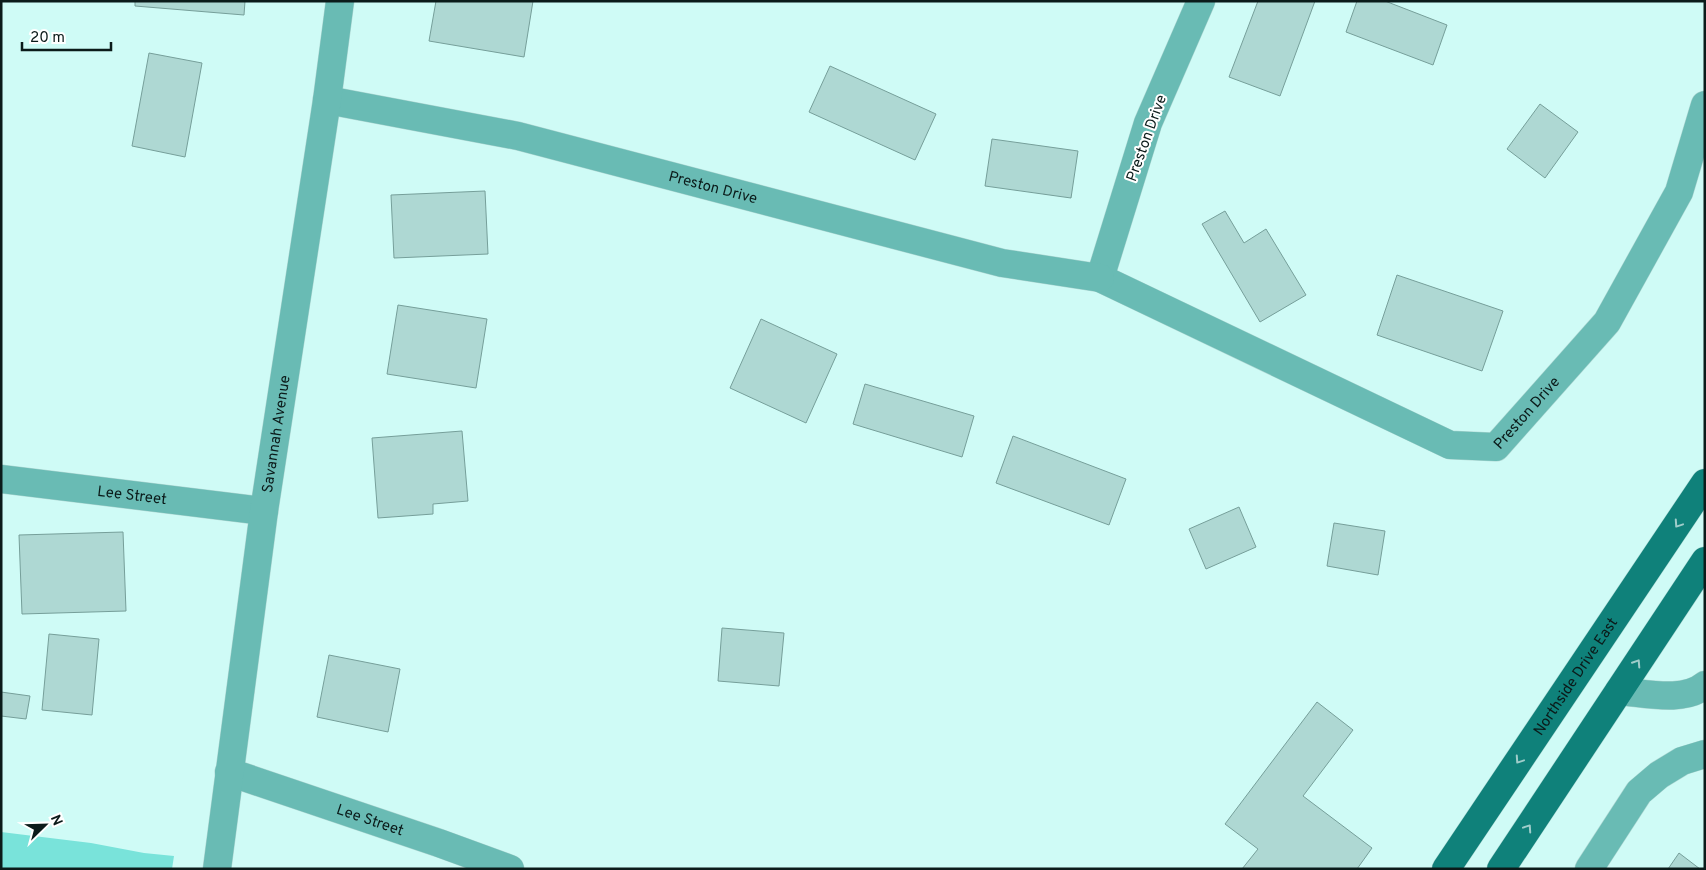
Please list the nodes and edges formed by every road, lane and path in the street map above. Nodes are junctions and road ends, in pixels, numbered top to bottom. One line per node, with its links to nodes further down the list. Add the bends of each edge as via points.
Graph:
1 (340, 1): 3 (street, Savannah Avenue)
2 (1201, 1): 5 (street, Preston Drive, via 1148,123)
3 (327, 100): 5 (street, Preston Drive, via 518,136 1002,263); 8 (street, Savannah Avenue)
4 (1705, 105): 5 (street, Preston Drive, via 1679,192 1607,322 1496,447 1450,445)
5 (1100, 278)
6 (1, 479): 8 (street, Lee Street)
7 (1705, 483): 16 (main road, Northside Drive East, one-way to 16)
8 (264, 511): 13 (street, Savannah Avenue)
9 (1705, 561): 11 (main road, one-way to 9)
10 (1705, 686): 11 (street, via 1687,695)
11 (1619, 691): 17 (main road, one-way to 11)
12 (1705, 754): 18 (street, via 1682,761 1639,792)
13 (229, 772): 14 (street, Savannah Avenue); 15 (street, Lee Street)
14 (217, 869)
15 (510, 869)
16 (1446, 869)
17 (1501, 869)
18 (1589, 869)

